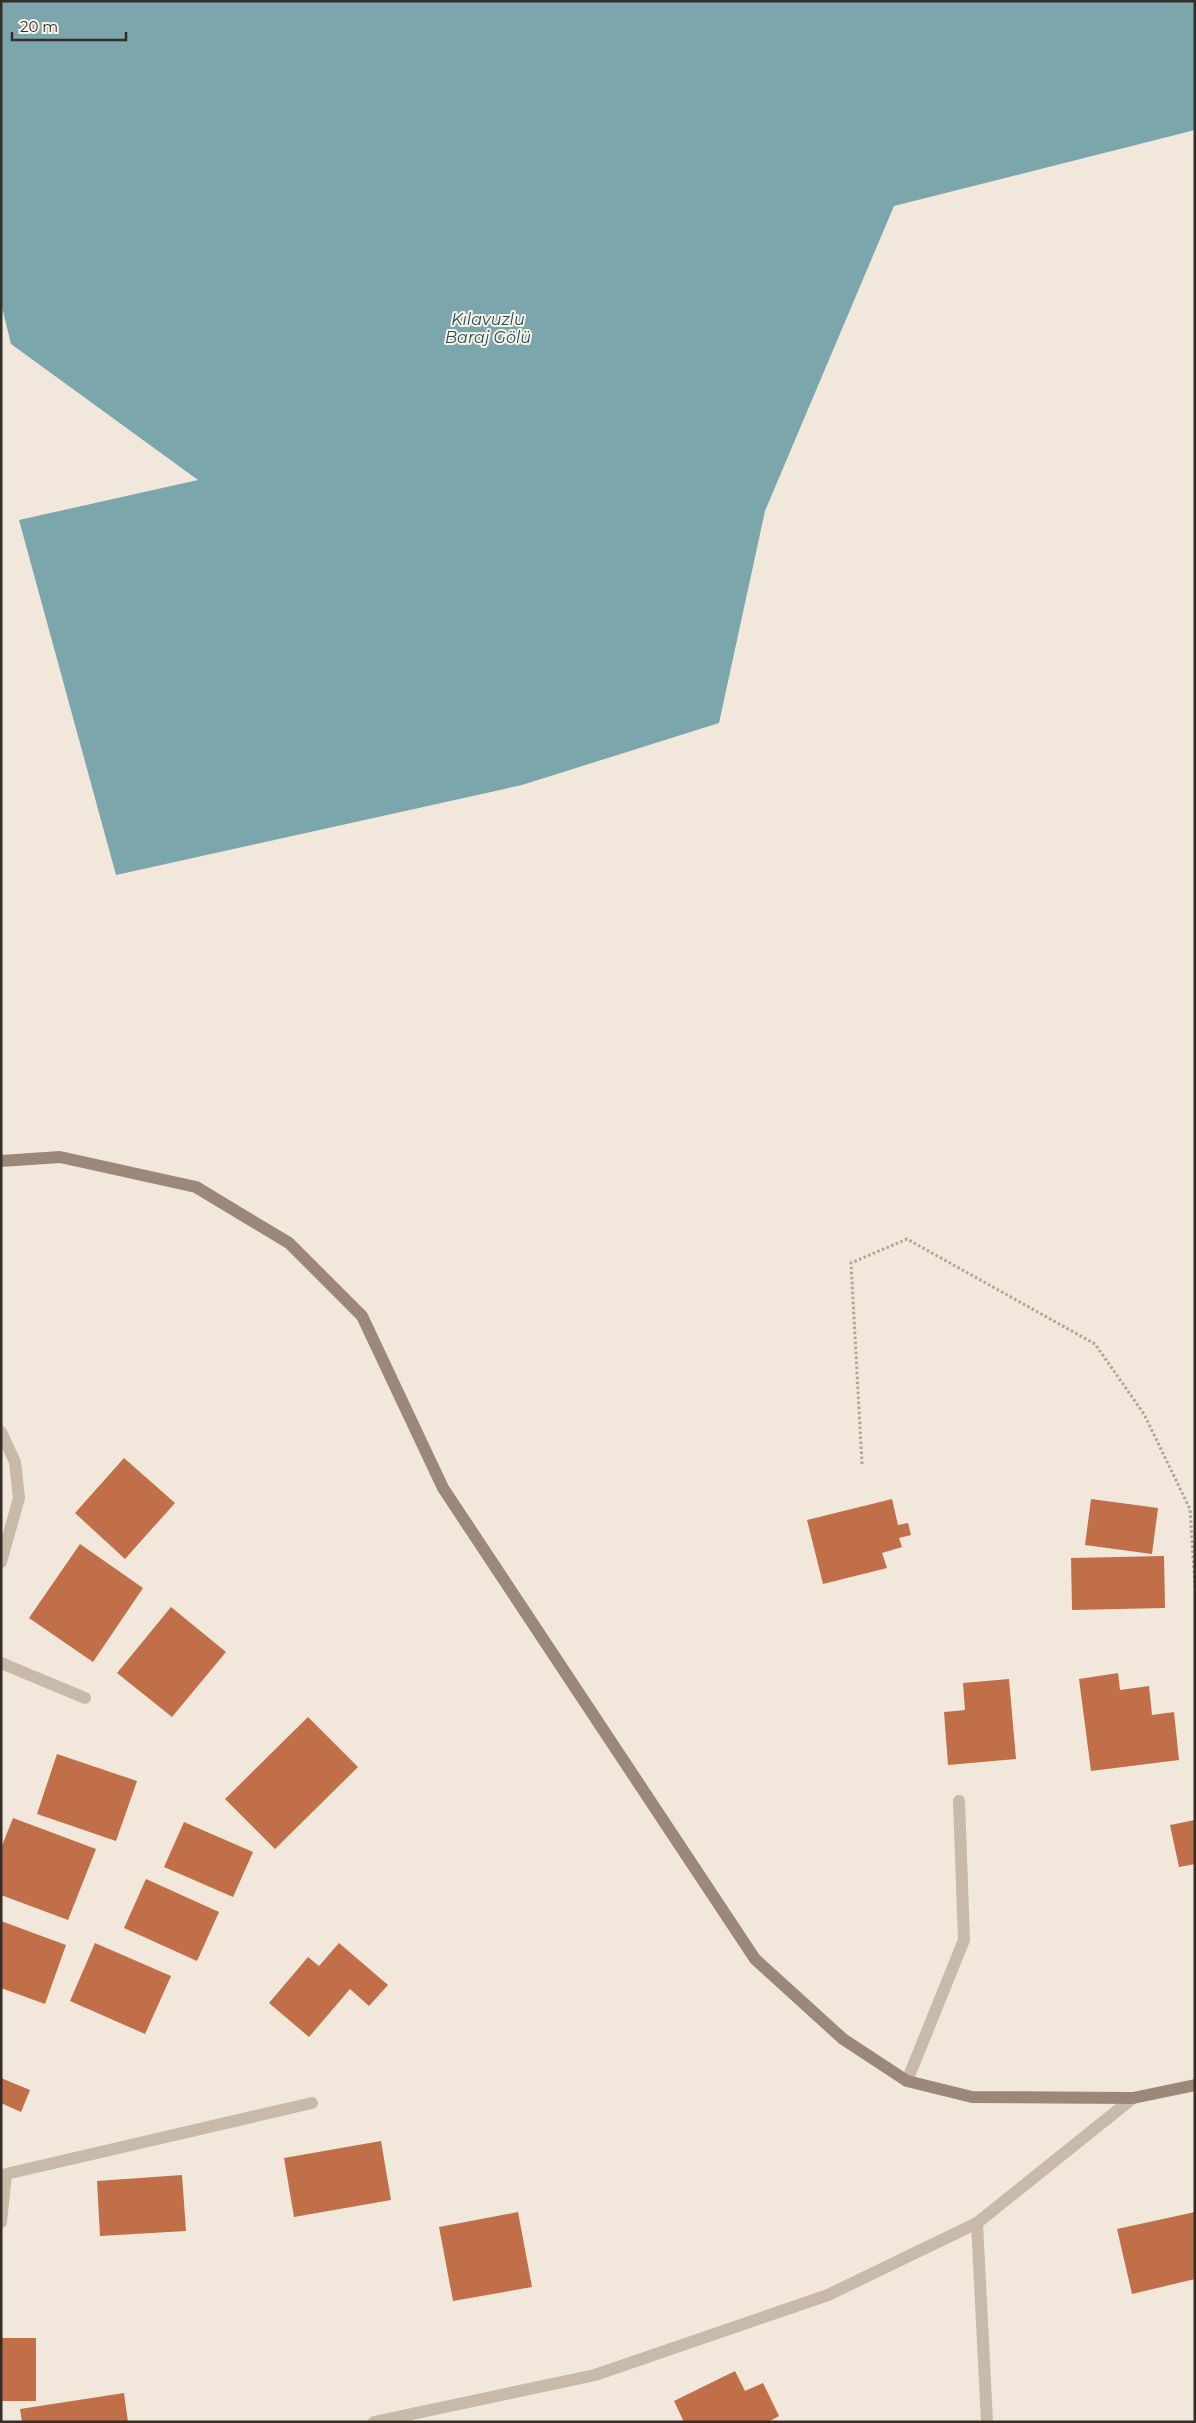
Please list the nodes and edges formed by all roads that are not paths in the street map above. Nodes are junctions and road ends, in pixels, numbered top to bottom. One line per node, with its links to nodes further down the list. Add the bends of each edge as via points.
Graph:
1 (1, 1161): 7 (street, via 60,1157 196,1187 289,1243 362,1316 442,1488 755,1959 843,2039)
2 (1, 1432): 3 (street, via 15,1462 19,1498)
3 (1, 1562)
4 (1, 1663): 5 (street)
5 (86, 1698)
6 (959, 1801): 7 (street, via 964,1940)
7 (907, 2081): 9 (street, via 972,2097)
8 (1195, 2085): 9 (street)
9 (1132, 2098): 12 (street)
10 (312, 2103): 11 (street, via 6,2174)
11 (1, 2222)
12 (977, 2223): 13 (street, via 828,2296 595,2375); 14 (street)
13 (374, 2422)
14 (987, 2422)

